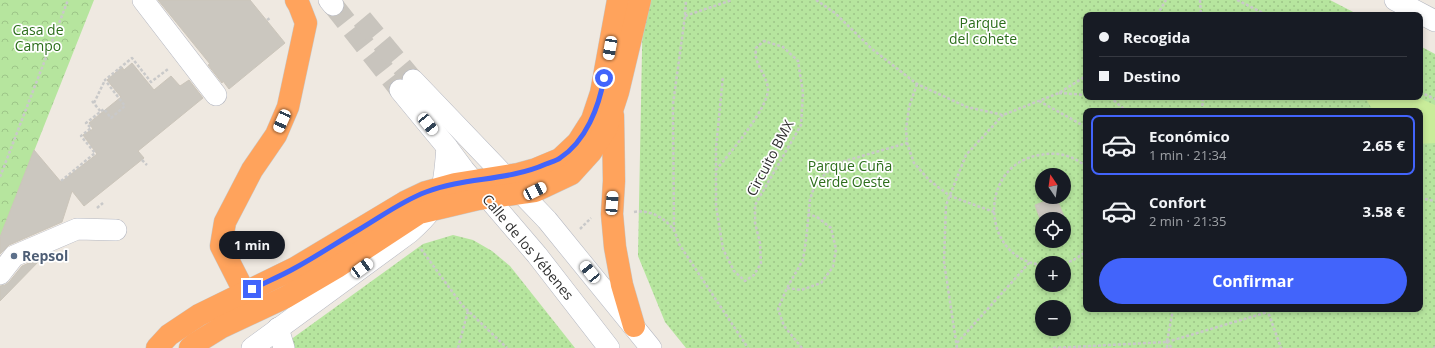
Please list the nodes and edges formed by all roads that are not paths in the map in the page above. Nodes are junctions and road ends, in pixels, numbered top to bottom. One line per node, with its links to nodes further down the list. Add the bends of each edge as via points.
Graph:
1 (142, 0): 10 (street)
2 (296, 0): 21 (highway, via 306,23 288,107 276,135 252,170 225,222 221,246)
3 (301, 0): 21 (highway, via 310,18 300,81 283,131 231,221 228,243)
4 (618, 0): 13 (highway, via 601,93 592,120 578,142 560,159 536,169)
5 (640, 0): 11 (highway)
6 (1395, 0): 7 (street)
7 (1418, 12)
8 (1423, 15): 9 (street)
9 (1435, 21)
10 (216, 95)
11 (613, 108): 16 (highway, via 606,130 591,152 570,174 535,191); 22 (highway, via 612,214 615,247 622,286)
12 (447, 146): 13 (street, Calle de los Yébenes, via 407,85); 14 (street, Calle de los Yébenes); 15 (street)
13 (505, 176): 14 (highway); 16 (street, Calle de los Yébenes)
14 (473, 181): 15 (highway); 17 (street, Calle de los Yébenes)
15 (441, 188): 18 (street); 21 (highway, via 405,202)
16 (521, 193): 17 (highway); 22 (street, Calle de los Yébenes, via 547,220)
17 (488, 198): 18 (highway); 28 (street, Calle de los Yébenes, via 537,255)
18 (432, 210): 21 (highway, via 419,213 337,268 286,298); 23 (street, via 409,233)
19 (116, 230): 20 (street, via 77,229 14,256)
20 (0, 274)
21 (250, 298): 24 (highway, via 199,315 169,335); 25 (highway, via 222,327)
22 (634, 326): 29 (street, Calle de los Yébenes)
23 (278, 328): 26 (street); 27 (street)
24 (157, 348)
25 (190, 348)
26 (252, 348)
27 (284, 348)
28 (610, 348)
29 (651, 348)

